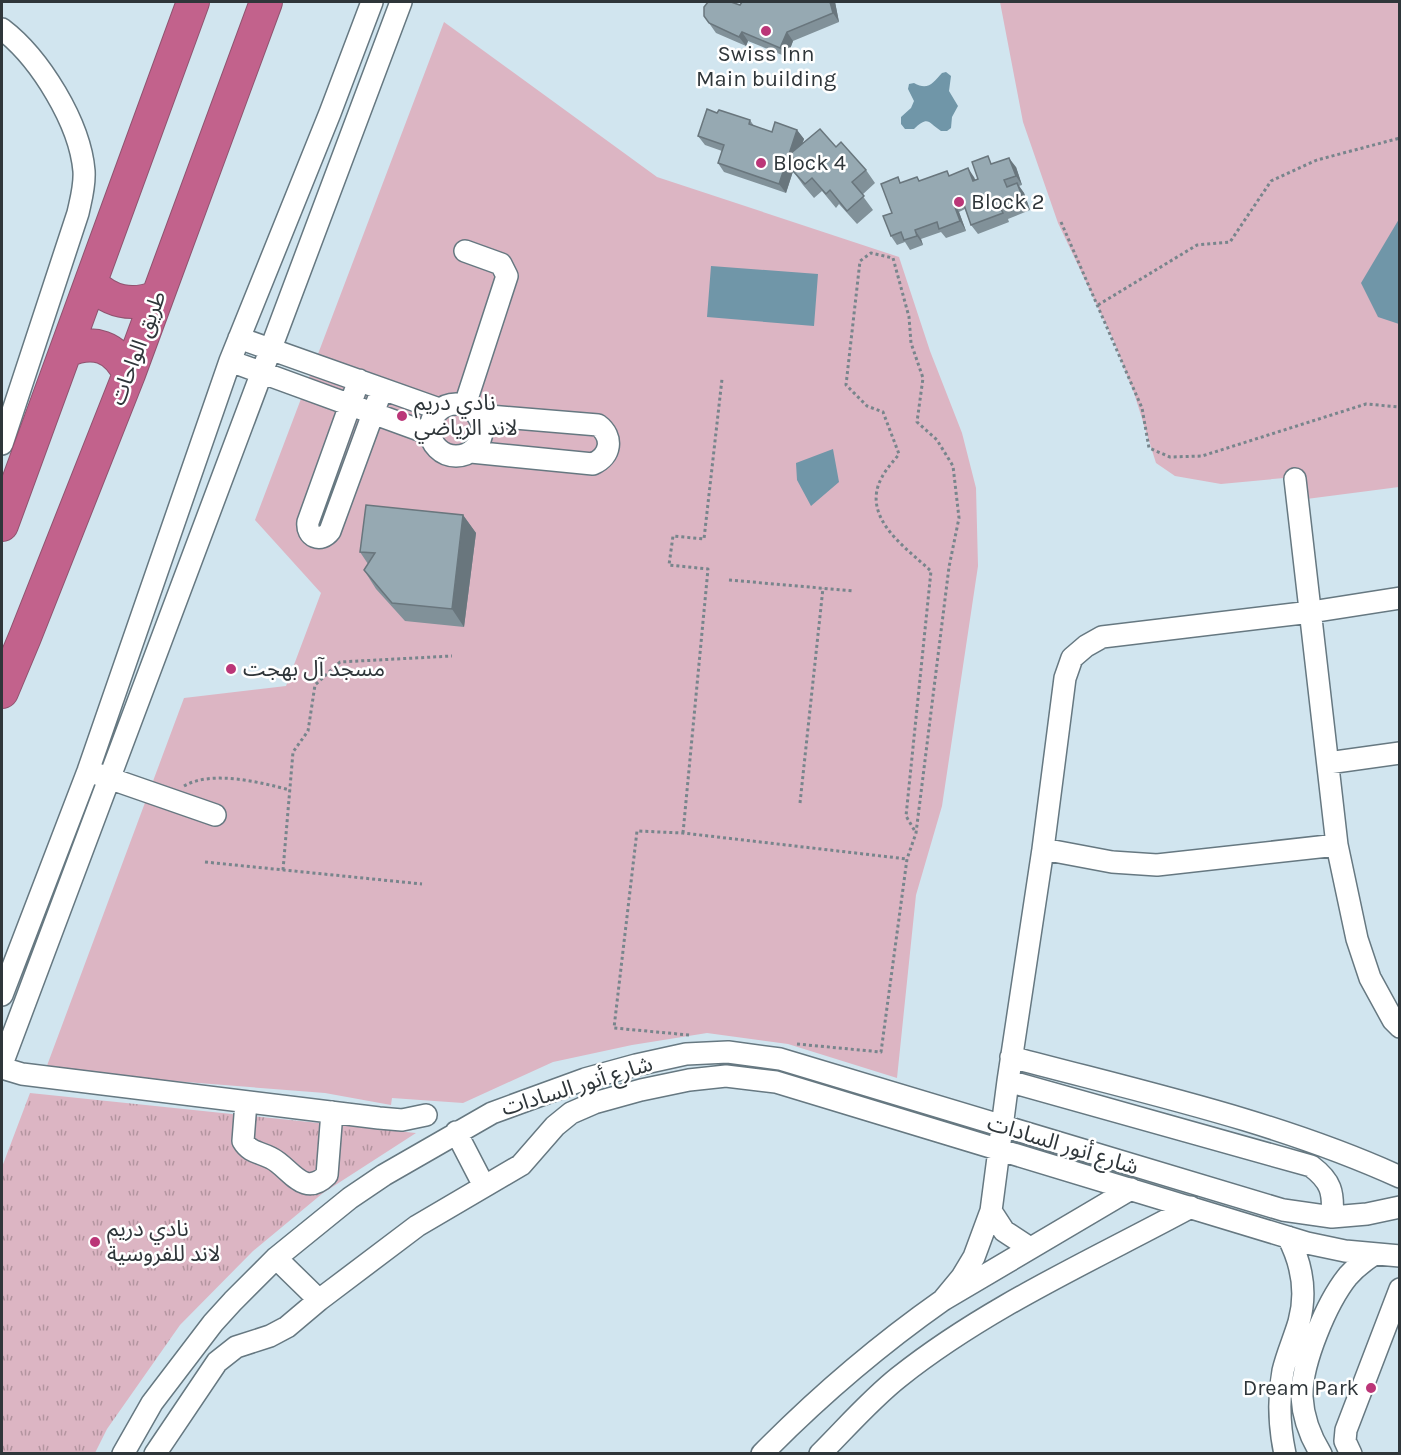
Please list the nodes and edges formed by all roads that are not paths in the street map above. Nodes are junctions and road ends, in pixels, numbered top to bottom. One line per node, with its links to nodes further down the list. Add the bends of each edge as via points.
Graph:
1 (193, 2): 7 (highway)
2 (266, 2): 8 (highway, طريق الواحات)
3 (372, 2): 9 (street)
4 (401, 2): 10 (street)
5 (2, 29): 22 (street, via 33,61 71,122 84,171 74,223)
6 (465, 251): 19 (street, via 501,264 507,276)
7 (91, 283): 8 (highway, via 121,302 146,302); 11 (highway)
8 (157, 297): 14 (highway, طريق الواحات)
9 (239, 338): 10 (street); 12 (street)
10 (271, 349): 13 (street); 15 (street)
11 (66, 351): 14 (highway, via 90,344 103,347 114,353); 25 (highway)
12 (230, 361): 13 (street); 31 (street)
13 (262, 372): 17 (street); 32 (street)
14 (129, 374): 28 (highway, طريق الواحات)
15 (359, 380): 16 (street); 17 (street)
16 (382, 389): 18 (street); 20 (street)
17 (350, 405): 20 (street); 20 (street, via 308,522 307,528 315,537 327,536 330,531)
18 (439, 410): 19 (street, via 452,404); 21 (street)
19 (472, 410): 23 (street, via 482,423 481,439); 23 (street, via 598,425 606,433 609,445 604,456 593,464)
20 (373, 413): 21 (street)
21 (430, 434): 23 (street, via 442,453 457,456)
22 (2, 444)
23 (471, 452)
24 (1295, 479): 27 (street)
25 (2, 525)
26 (1400, 598): 27 (street)
27 (1311, 612): 30 (street); 35 (street, via 1102,637 1072,658 1065,678)
28 (2, 692)
29 (1400, 753): 30 (street)
30 (1328, 763): 34 (street)
31 (88, 771): 32 (street); 36 (street)
32 (110, 779): 33 (street); 39 (street)
33 (215, 815)
34 (1337, 845): 35 (street, via 1157,865 1112,862); 37 (street, via 1357,939 1370,978)
35 (1043, 849): 38 (street)
36 (2, 995)
37 (1400, 1027)
38 (1011, 1057): 40 (street); 46 (street, via 1238,1118)
39 (2, 1066): 41 (street, via 22,1074)
40 (1008, 1081): 44 (street); 48 (street)
41 (246, 1102): 42 (street); 42 (street, via 245,1145 307,1183 327,1175)
42 (332, 1113): 43 (street, via 402,1120)
43 (426, 1115)
44 (1001, 1126): 45 (street, شارع أنور السادات, via 780,1059 728,1052 686,1054 585,1079 492,1113); 47 (street); 55 (street, شارع أنور السادات, via 1283,1210)
45 (456, 1132): 50 (street); 60 (street, شارع أنور السادات, via 350,1198)
46 (1318, 1144): 48 (street); 49 (street)
47 (998, 1151): 50 (street, شارع أنور السادات, via 776,1082 726,1076 689,1080 594,1103 555,1126 521,1165); 51 (street, شارع أنور السادات); 54 (street)
48 (1311, 1166): 55 (street, via 1323,1174 1329,1185)
49 (1400, 1177)
50 (484, 1186): 62 (street, شارع أنور السادات, via 417,1226)
51 (1131, 1189): 52 (street, شارع أنور السادات); 57 (street)
52 (1191, 1207): 56 (street, شارع أنور السادات); 65 (street, via 997,1311)
53 (1400, 1207): 55 (street, شارع أنور السادات)
54 (991, 1211): 57 (street, via 1004,1231); 63 (street, via 974,1257)
55 (1332, 1216)
56 (1288, 1237): 58 (street, شارع أنور السادات); 70 (street, via 1298,1260 1303,1297 1281,1384)
57 (1030, 1248): 63 (street)
58 (1373, 1255): 59 (street, شارع أنور السادات); 71 (street, via 1353,1270 1338,1290 1304,1371 1304,1411)
59 (1400, 1256)
60 (276, 1258): 62 (street); 66 (street, شارع أنور السادات, via 187,1356 152,1403)
61 (1400, 1289): 72 (street, via 1346,1430 1345,1441)
62 (319, 1300): 67 (street, شارع أنور السادات, via 287,1327 236,1347 217,1362)
63 (943, 1300): 64 (street)
64 (875, 1352): 65 (street, via 882,1369); 68 (street)
65 (898, 1378): 69 (street)
66 (123, 1454)
67 (155, 1454)
68 (762, 1454)
69 (820, 1454)
70 (1285, 1454)
71 (1321, 1454)
72 (1351, 1454)

